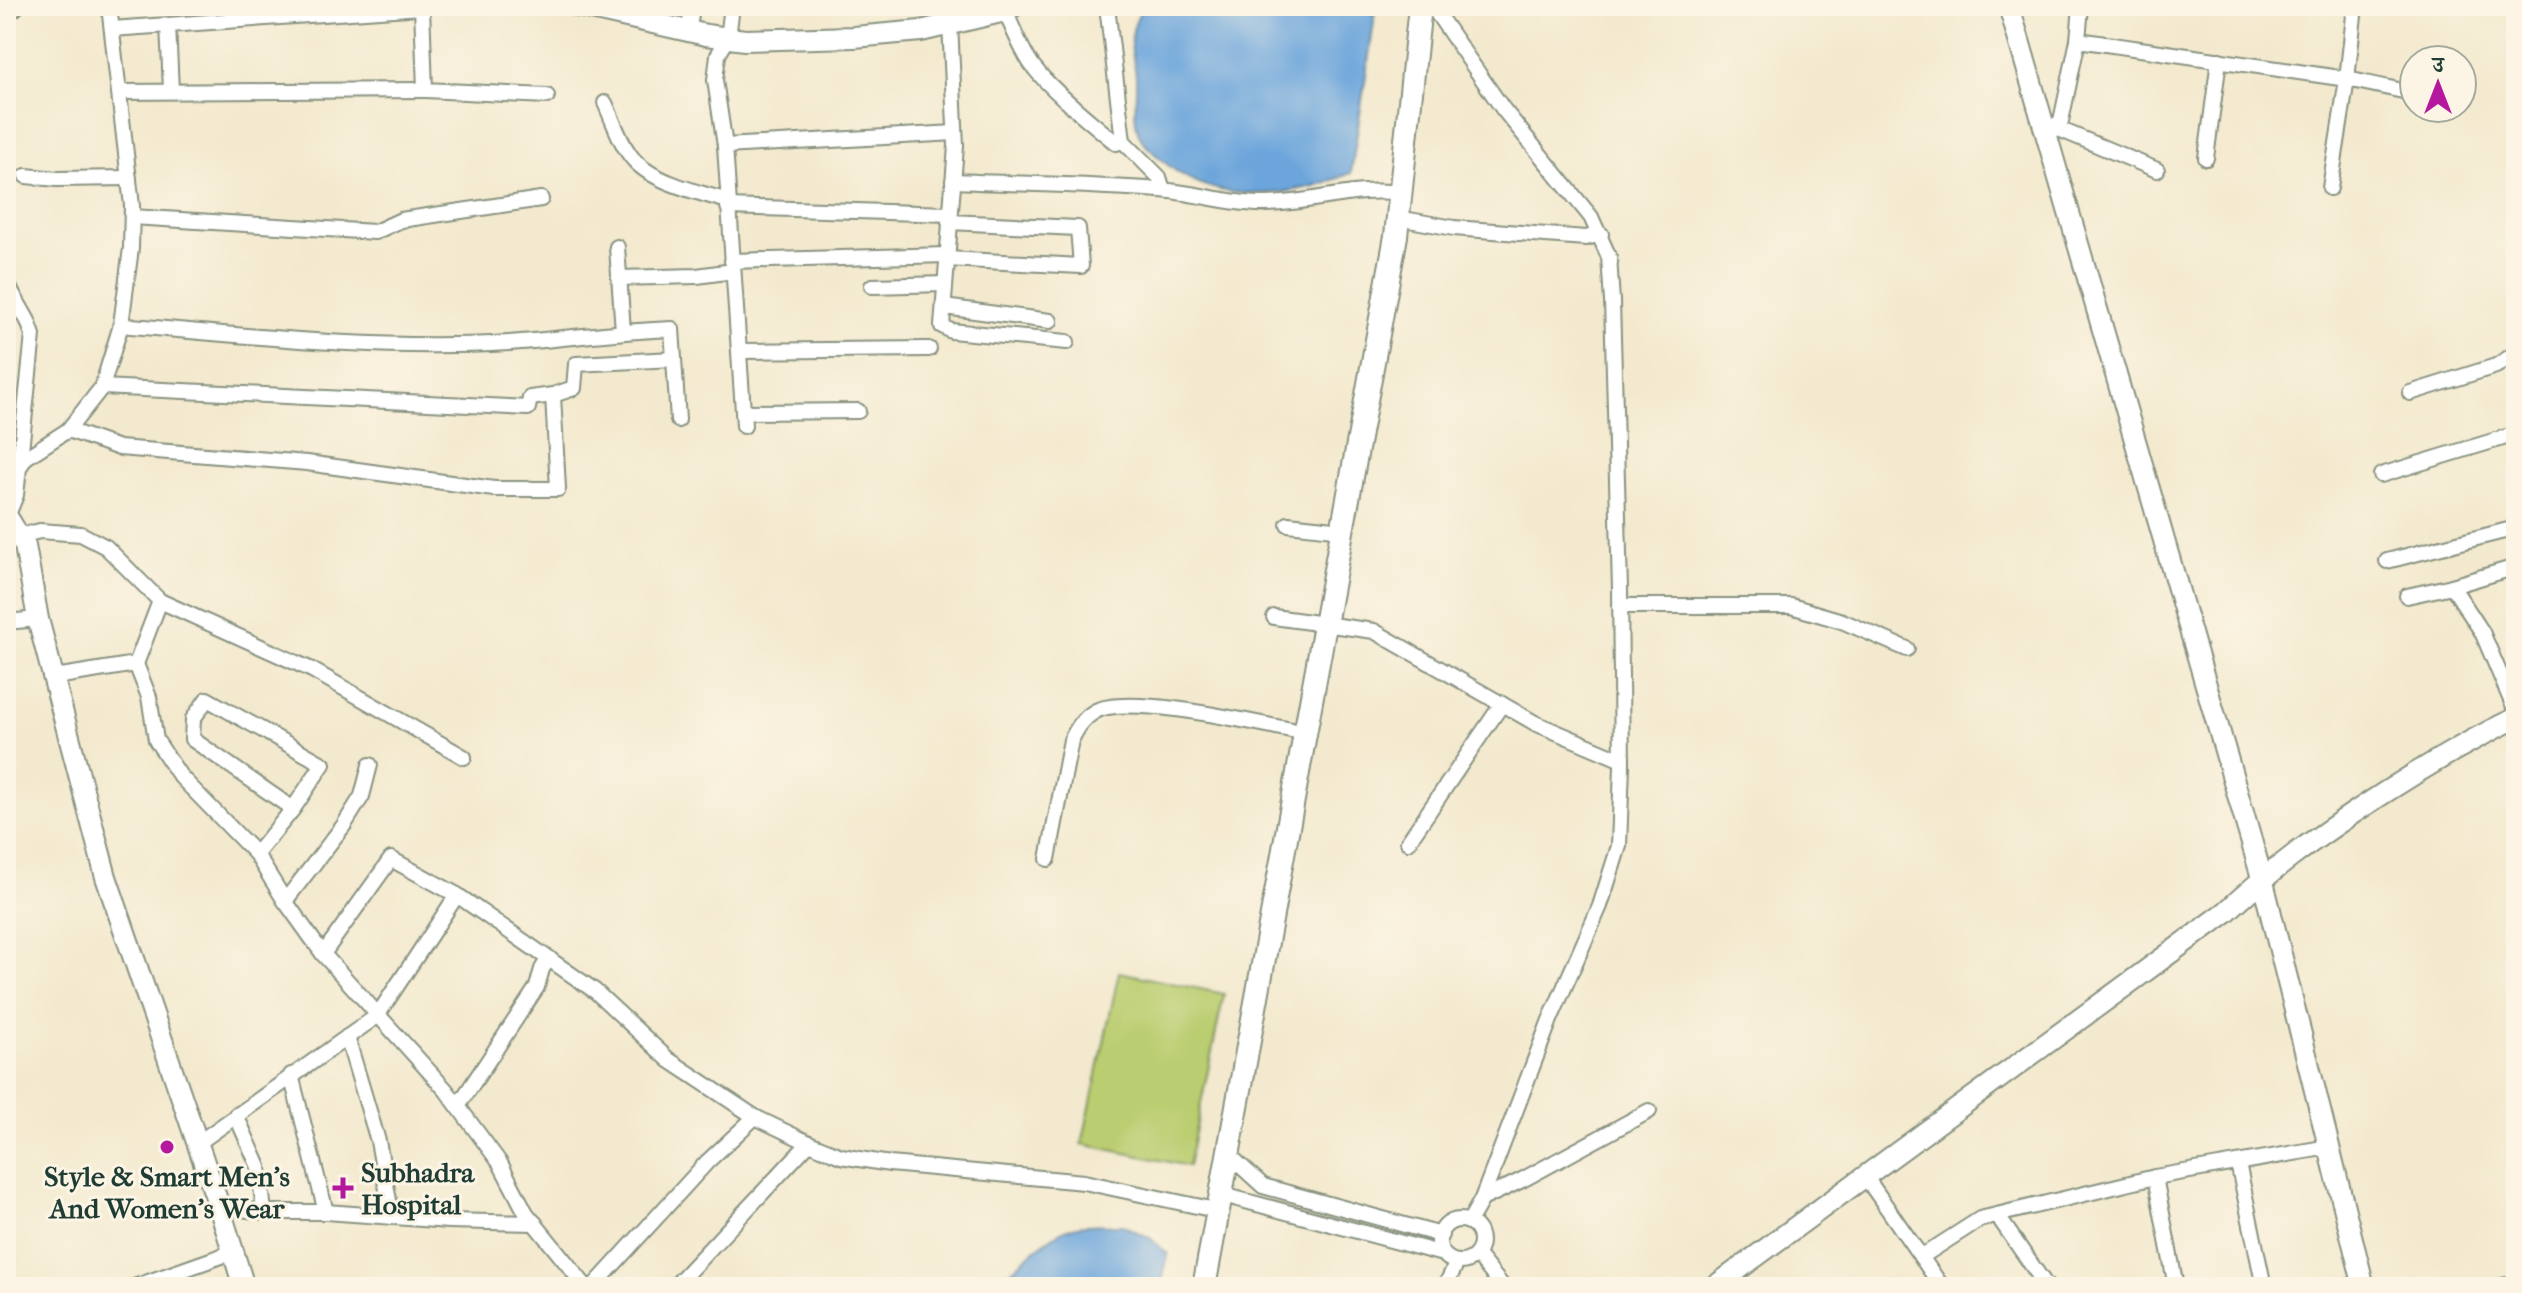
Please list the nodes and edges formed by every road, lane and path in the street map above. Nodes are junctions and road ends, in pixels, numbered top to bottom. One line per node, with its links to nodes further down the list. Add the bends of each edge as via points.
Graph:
1 (13, 6): 13 (main road)
2 (109, 6): 17 (street)
3 (422, 6): 16 (street); 24 (street)
4 (581, 6): 18 (main road)
5 (692, 6): 18 (street)
6 (732, 6): 19 (street)
7 (1107, 6): 31 (street)
8 (1420, 6): 40 (main road)
9 (1432, 6): 46 (street, via 1503,109)
10 (2011, 6): 29 (main road)
11 (2081, 6): 20 (street)
12 (2355, 6): 22 (street)
13 (6, 7)
14 (1009, 9): 15 (main road); 31 (street, via 1030,62 1116,143)
15 (947, 15): 19 (main road, via 921,31); 30 (street)
16 (168, 25): 17 (street); 23 (street)
17 (112, 29): 26 (street)
18 (689, 31): 19 (main road)
19 (728, 38): 32 (street, via 718,55 715,80)
20 (2078, 40): 21 (street); 29 (street, via 2061,121)
21 (2219, 60): 22 (street); 33 (street)
22 (2347, 79): 25 (street); 38 (street)
23 (171, 90): 24 (street); 26 (street)
24 (425, 90): 27 (street)
25 (2398, 90)
26 (120, 92): 36 (street)
27 (547, 96)
28 (605, 103): 42 (street, via 631,158 643,169)
29 (2050, 130): 34 (street); 101 (main road)
30 (955, 133): 32 (street); 37 (street)
31 (1123, 141): 39 (street, via 1159,177)
32 (725, 146): 42 (street)
33 (2206, 158)
34 (2157, 170)
35 (26, 176): 36 (street)
36 (129, 178): 43 (street)
37 (953, 181): 39 (street); 44 (street)
38 (2330, 188)
39 (1163, 190): 40 (street, via 1262,204 1359,191)
40 (1400, 193): 45 (main road)
41 (541, 199): 43 (street, via 401,220 375,232)
42 (728, 204): 44 (street); 49 (street)
43 (132, 217): 56 (street)
44 (950, 218): 48 (street); 48 (street, via 1078,228 1081,266)
45 (1398, 218): 46 (street, via 1454,228 1586,238); 75 (main road)
46 (1601, 234): 82 (street, via 1609,257 1612,301)
47 (617, 247): 50 (street)
48 (947, 257): 49 (street); 52 (street)
49 (732, 266): 50 (street, via 697,276); 60 (street)
50 (619, 278): 57 (street)
51 (6, 282): 70 (street, via 33,335)
52 (945, 284): 53 (street); 54 (street)
53 (872, 286)
54 (944, 307): 55 (street); 58 (street, via 942,326 951,331)
55 (1050, 321)
56 (121, 325): 57 (street, via 407,344 508,343); 63 (street)
57 (623, 331): 62 (street, via 672,329)
58 (1067, 342)
59 (929, 349): 60 (street)
60 (740, 351): 66 (street, via 743,419)
61 (2516, 353): 64 (street, via 2496,366)
62 (674, 359): 65 (street, via 576,364 574,388); 67 (street)
63 (102, 387): 65 (street, via 498,409 528,408 530,398); 68 (street)
64 (2410, 393)
65 (553, 395): 68 (street, via 558,489 494,489 307,463 119,448)
66 (858, 411)
67 (678, 420)
68 (68, 430): 70 (street)
69 (2516, 434): 71 (street)
70 (22, 463): 72 (street)
71 (2381, 475)
72 (7, 516): 76 (main road)
73 (1288, 524): 75 (street)
74 (2516, 528): 77 (street)
75 (1343, 530): 86 (main road)
76 (19, 536): 81 (street, via 40,531 81,534 106,547); 84 (main road)
77 (2387, 561)
78 (2516, 567): 79 (street)
79 (2452, 586): 80 (street); 91 (street, via 2482,632)
80 (2407, 596)
81 (160, 601): 88 (street); 94 (street, via 312,670)
82 (1620, 606): 87 (street, via 1791,606); 95 (street)
83 (1274, 617): 86 (street)
84 (38, 619): 85 (street); 89 (main road)
85 (6, 622)
86 (1325, 626): 90 (street, via 1374,631); 93 (main road)
87 (1907, 649)
88 (136, 664): 89 (street); 99 (street, via 149,697 156,740 180,776)
89 (55, 677): 113 (main road, via 106,877)
90 (1502, 704): 95 (street); 98 (street)
91 (2516, 712)
92 (2516, 718): 101 (main road, via 2435,760)
93 (1306, 733): 100 (street, via 1163,708 1119,705 1096,711 1079,724 1071,740); 116 (main road)
94 (464, 757)
95 (1622, 760): 120 (street, via 1619,846 1600,906)
96 (370, 765): 103 (street, via 362,796 344,825)
97 (293, 809): 97 (street, via 192,739 193,719 207,699 323,764); 99 (street)
98 (1408, 842)
99 (256, 854): 103 (street)
100 (1048, 859)
101 (2262, 878): 115 (main road); 118 (main road, via 2226,912)
102 (457, 895): 104 (street, via 391,859); 105 (street); 106 (street)
103 (285, 901): 104 (street)
104 (323, 954): 106 (street)
105 (549, 958): 109 (street, via 537,987); 112 (street, via 595,991 669,1060)
106 (377, 1016): 107 (street); 109 (street)
107 (347, 1037): 108 (street); 126 (street, via 378,1141)
108 (291, 1075): 111 (street); 124 (street)
109 (458, 1106): 128 (street)
110 (1649, 1111): 120 (street)
111 (236, 1115): 113 (street); 123 (street, via 259,1167)
112 (755, 1117): 114 (street); 141 (street)
113 (198, 1143): 122 (main road)
114 (809, 1143): 121 (street, via 841,1156 890,1164 1084,1182); 142 (street)
115 (2329, 1147): 117 (street); 137 (main road)
116 (1230, 1156): 121 (main road); 129 (street, via 1263,1186)
117 (2238, 1163): 119 (street); 150 (street)
118 (1865, 1176): 133 (street); 146 (main road)
119 (2155, 1177): 125 (street); 149 (street)
120 (1482, 1199): 127 (street)
121 (1221, 1203): 131 (street); 143 (main road)
122 (219, 1206): 123 (street); 130 (main road)
123 (264, 1212): 124 (street)
124 (326, 1212): 126 (street)
125 (1997, 1215): 133 (street, via 1980,1219); 148 (street)
126 (392, 1217): 128 (street)
127 (1469, 1222): 129 (street, via 1457,1220); 132 (street, via 1482,1243)
128 (535, 1223): 140 (street)
129 (1441, 1235): 131 (street)
130 (233, 1252): 135 (street); 139 (main road)
131 (1443, 1254): 134 (street)
132 (1477, 1255): 134 (street); 145 (street)
133 (1921, 1257): 147 (street)
134 (1457, 1262): 144 (street)
135 (174, 1280): 138 (street)
136 (2516, 1283): 151 (street)
137 (2357, 1286)
138 (134, 1287)
139 (244, 1287)
140 (586, 1287)
141 (593, 1287)
142 (674, 1287)
143 (1204, 1287)
144 (1445, 1287)
145 (1503, 1287)
146 (1714, 1287)
147 (1942, 1287)
148 (2047, 1287)
149 (2176, 1287)
150 (2264, 1287)
151 (2497, 1287)

